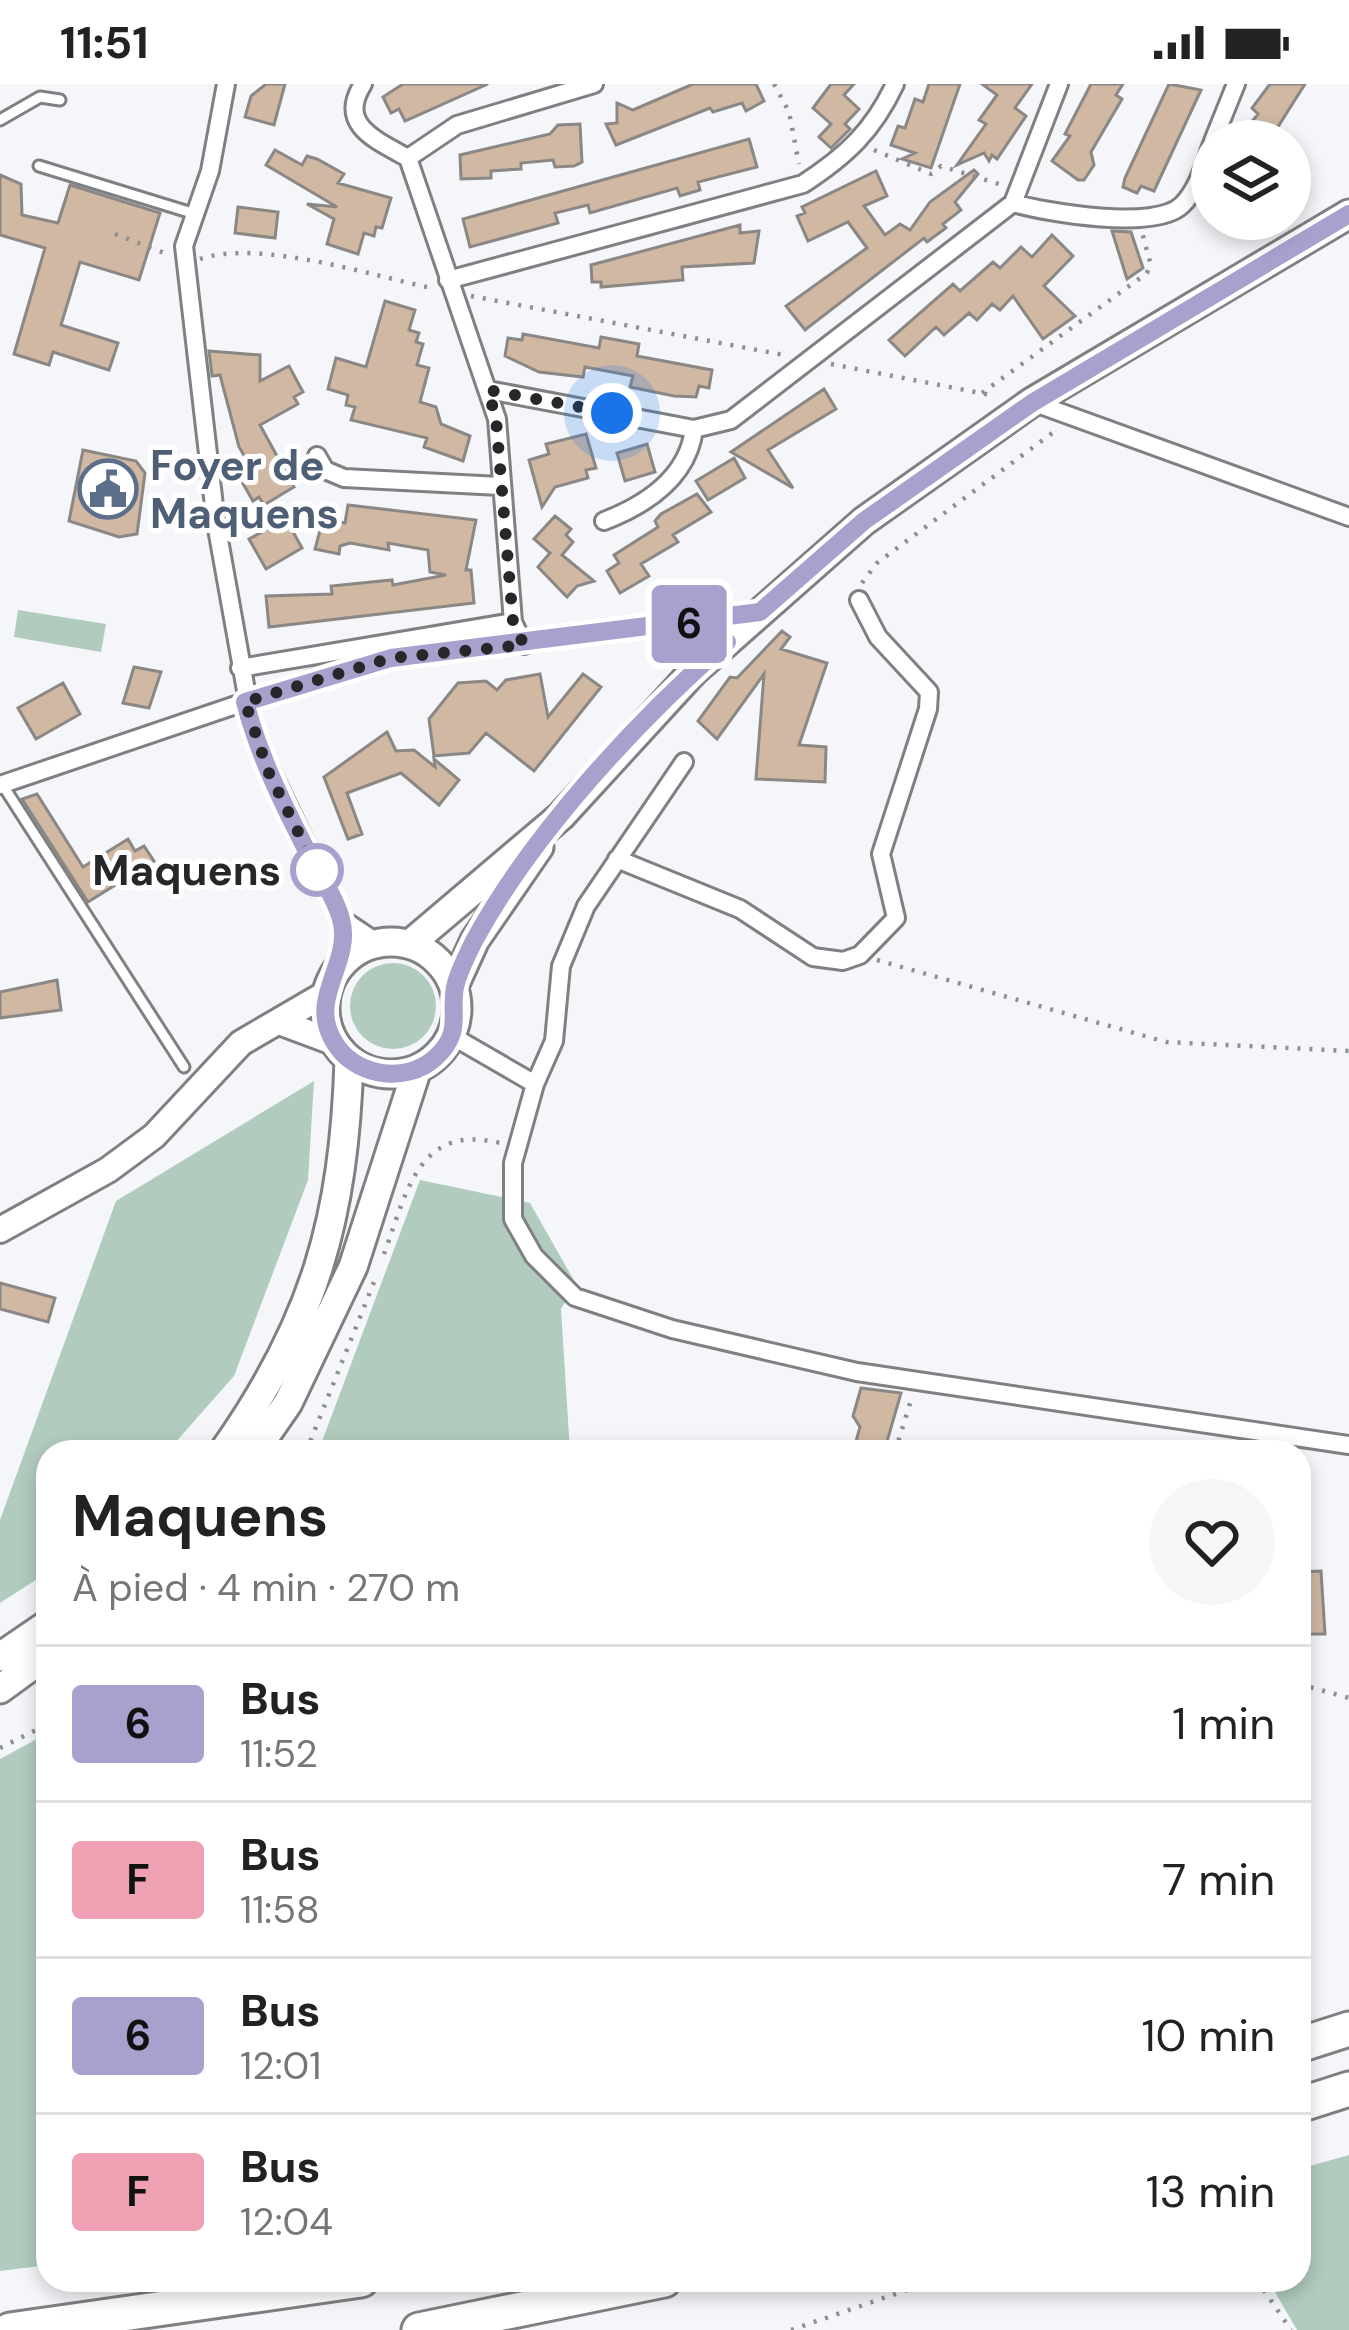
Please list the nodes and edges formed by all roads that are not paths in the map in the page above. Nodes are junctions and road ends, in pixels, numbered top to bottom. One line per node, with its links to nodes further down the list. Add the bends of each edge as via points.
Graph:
1 (226, 84): 14 (street, via 210,171)
2 (364, 84): 10 (street, via 353,118 365,134)
3 (595, 84): 10 (street, via 457,125)
4 (896, 84): 16 (street, via 857,144 803,184)
5 (1059, 84): 13 (street)
6 (1236, 84): 9 (street)
7 (60, 100): 8 (lane, via 40,97)
8 (0, 120)
9 (1222, 120)
10 (409, 158): 16 (street)
11 (39, 166): 14 (lane)
12 (1191, 193): 13 (street, via 1153,219)
13 (1015, 196): 19 (street, via 814,361 731,419)
14 (192, 212): 28 (street, via 184,260)
15 (1349, 214): 18 (main road)
16 (450, 286): 17 (street)
17 (488, 390): 19 (street); 21 (street)
18 (1032, 403): 22 (street); 25 (main road, via 844,538)
19 (694, 429): 23 (street, via 677,476)
20 (317, 456): 21 (street, via 344,478)
21 (500, 486): 26 (street)
22 (1349, 517)
23 (604, 521)
24 (859, 600): 33 (street, via 878,637 929,692 881,854 896,918 860,955 814,957 740,909)
25 (760, 612): 27 (street); 32 (main road, via 693,672)
26 (513, 622): 27 (street); 28 (street)
27 (524, 645): 29 (street, via 391,658)
28 (240, 668): 29 (street)
29 (245, 702): 31 (street); 34 (street, via 268,771)
30 (684, 761): 33 (street)
31 (1, 784): 43 (lane)
32 (561, 816): 36 (main road); 38 (main road, via 475,940)
33 (617, 859): 45 (street, via 561,966 554,1041)
34 (342, 920): 35 (street); 37 (street)
35 (378, 944): 36 (main road); 37 (main road)
36 (410, 944): 38 (main road, via 437,960)
37 (341, 964): 39 (main road)
38 (454, 986): 41 (main road)
39 (325, 994): 40 (main road); 42 (main road, via 325,1019)
40 (283, 1023): 42 (main road); 46 (main road, via 242,1043 138,1148)
41 (452, 1036): 44 (main road); 45 (street)
42 (341, 1051): 44 (main road, via 371,1072); 47 (main road, via 341,1189 324,1255 292,1343)
43 (184, 1067)
44 (417, 1069): 48 (main road, via 353,1267)
45 (535, 1084): 49 (street, via 517,1148 513,1219 534,1256 575,1297 672,1329 917,1381)
46 (0, 1231)
47 (231, 1440)
48 (262, 1440)
49 (1349, 1445)
50 (36, 1632): 51 (main road)
51 (0, 1657)
52 (36, 1663): 53 (main road)
53 (0, 1689)
54 (1349, 2029): 55 (highway)
55 (1311, 2040)
56 (1349, 2090): 57 (highway)
57 (1311, 2101)
58 (277, 2292): 60 (highway)
59 (605, 2292): 61 (highway)
60 (10, 2330)
61 (419, 2330)

